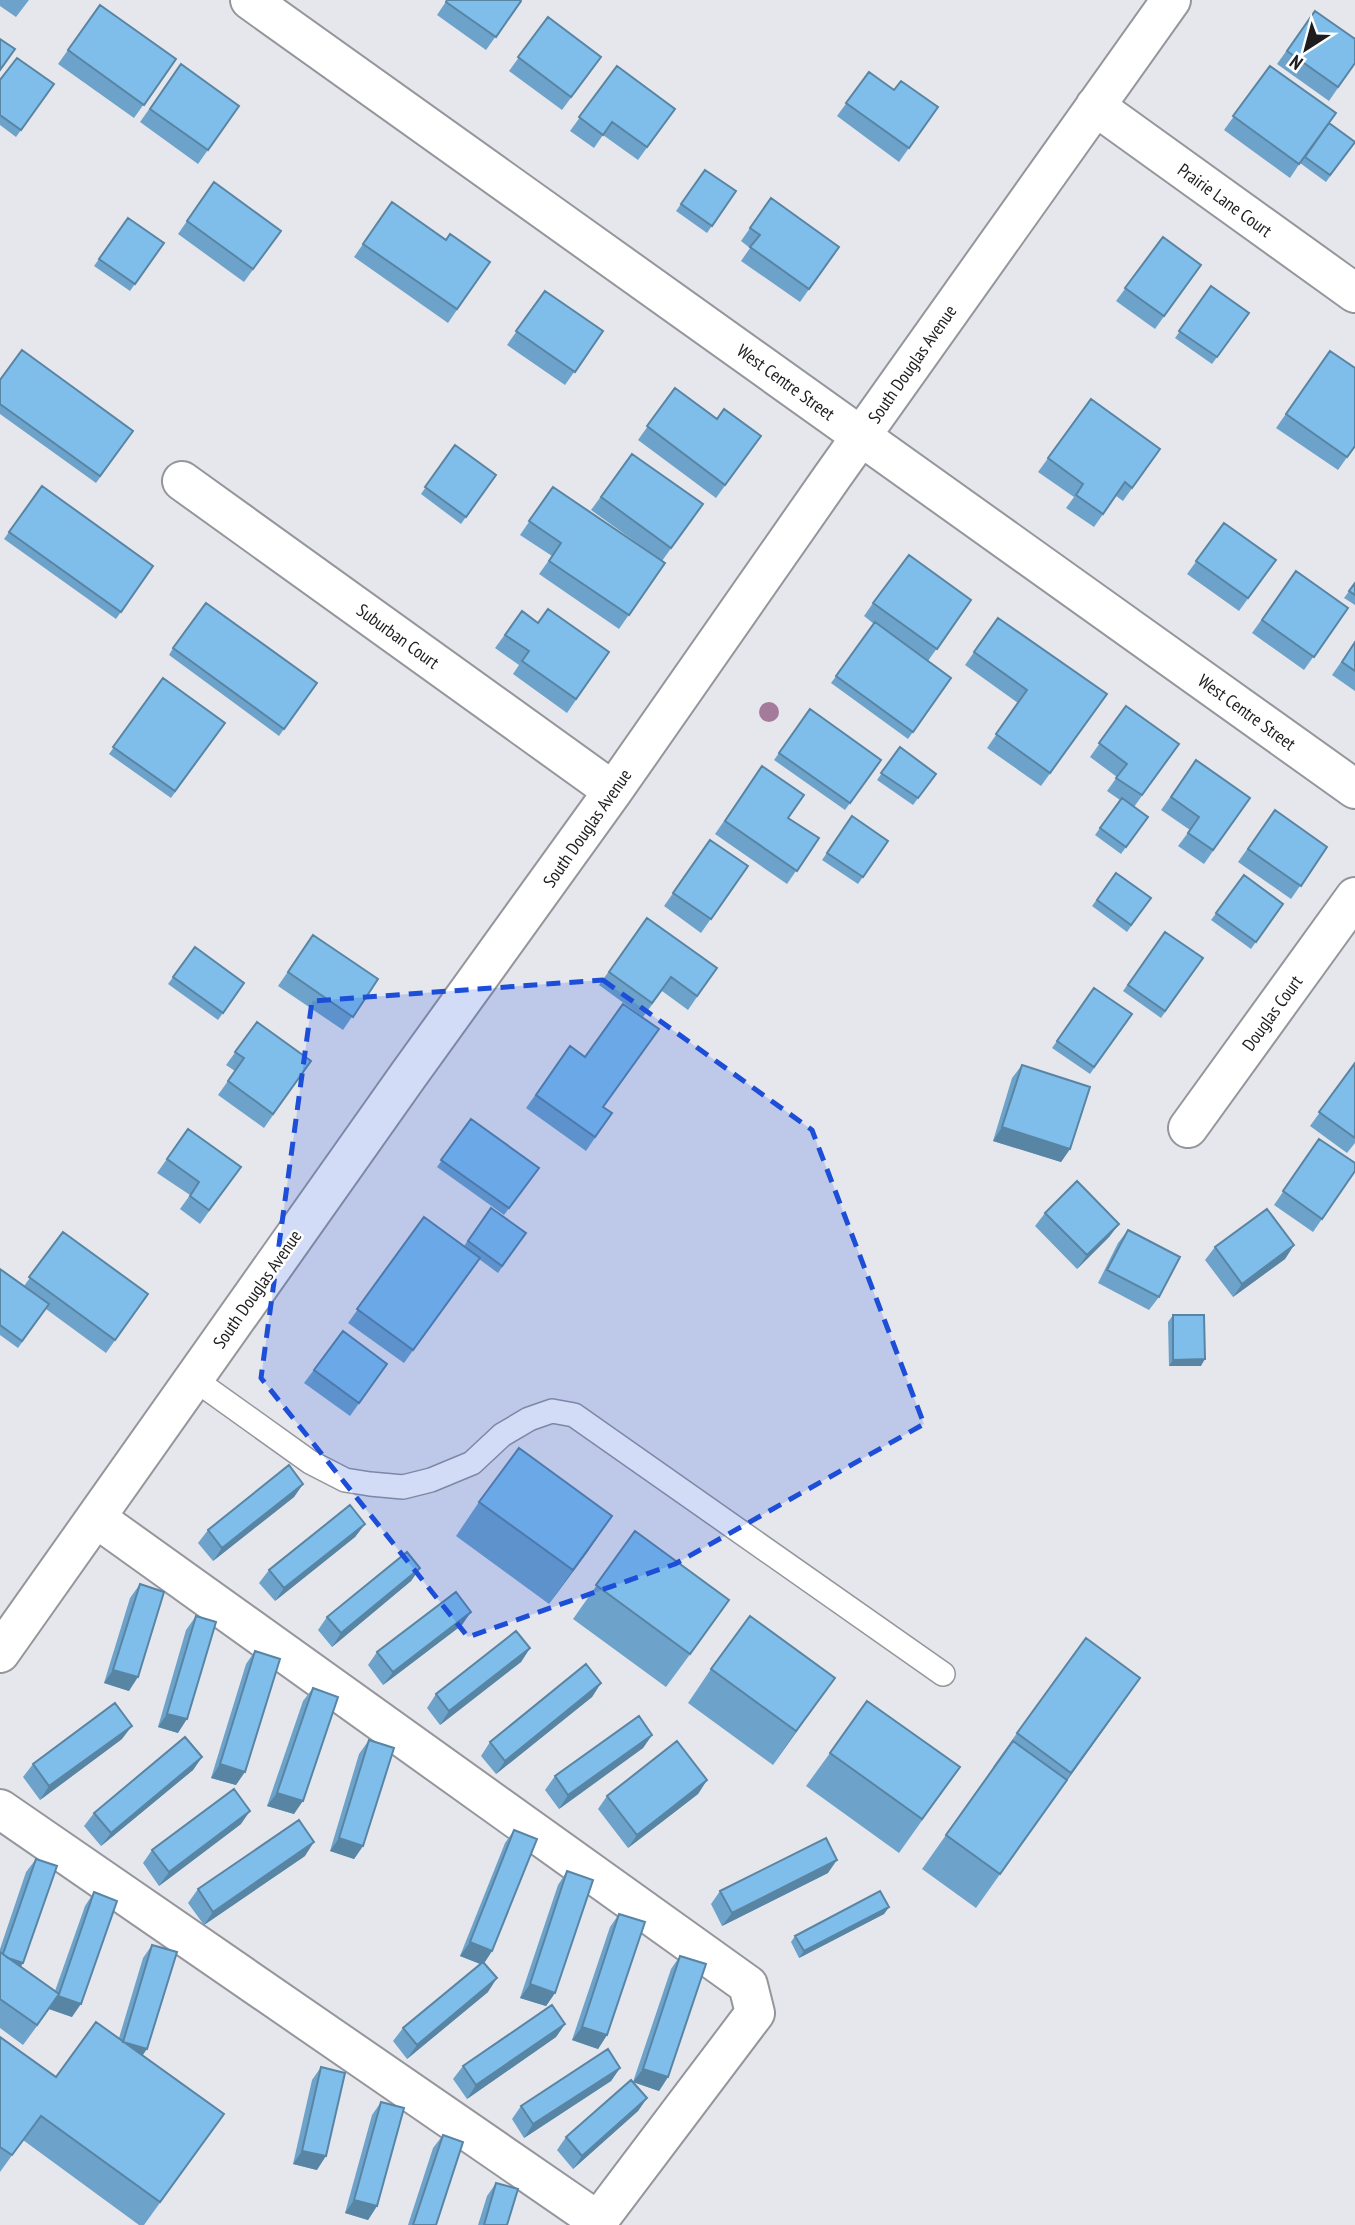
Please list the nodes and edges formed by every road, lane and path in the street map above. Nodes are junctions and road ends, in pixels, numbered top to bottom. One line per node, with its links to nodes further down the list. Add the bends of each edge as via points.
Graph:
1 (250, 0): 5 (street, West Centre Street)
2 (1171, 0): 3 (street, South Douglas Avenue)
3 (1095, 106): 4 (street, Prairie Lane Court); 5 (street, South Douglas Avenue)
4 (1355, 293)
5 (861, 435): 7 (street, West Centre Street); 8 (street, South Douglas Avenue)
6 (182, 481): 8 (street, Suburban Court)
7 (1355, 789)
8 (613, 791): 11 (street, South Douglas Avenue)
9 (1355, 897): 10 (street, Douglas Court)
10 (1188, 1128)
11 (194, 1379): 12 (street, South Douglas Avenue); 14 (lane, via 310,1462 345,1480 370,1484 403,1487 431,1479 472,1463 502,1435 529,1419 552,1410 574,1415)
12 (96, 1518): 13 (street, South Douglas Avenue); 15 (street, via 748,1986 755,2013 598,2221)
13 (0, 1653)
14 (943, 1674)
15 (0, 1809)

